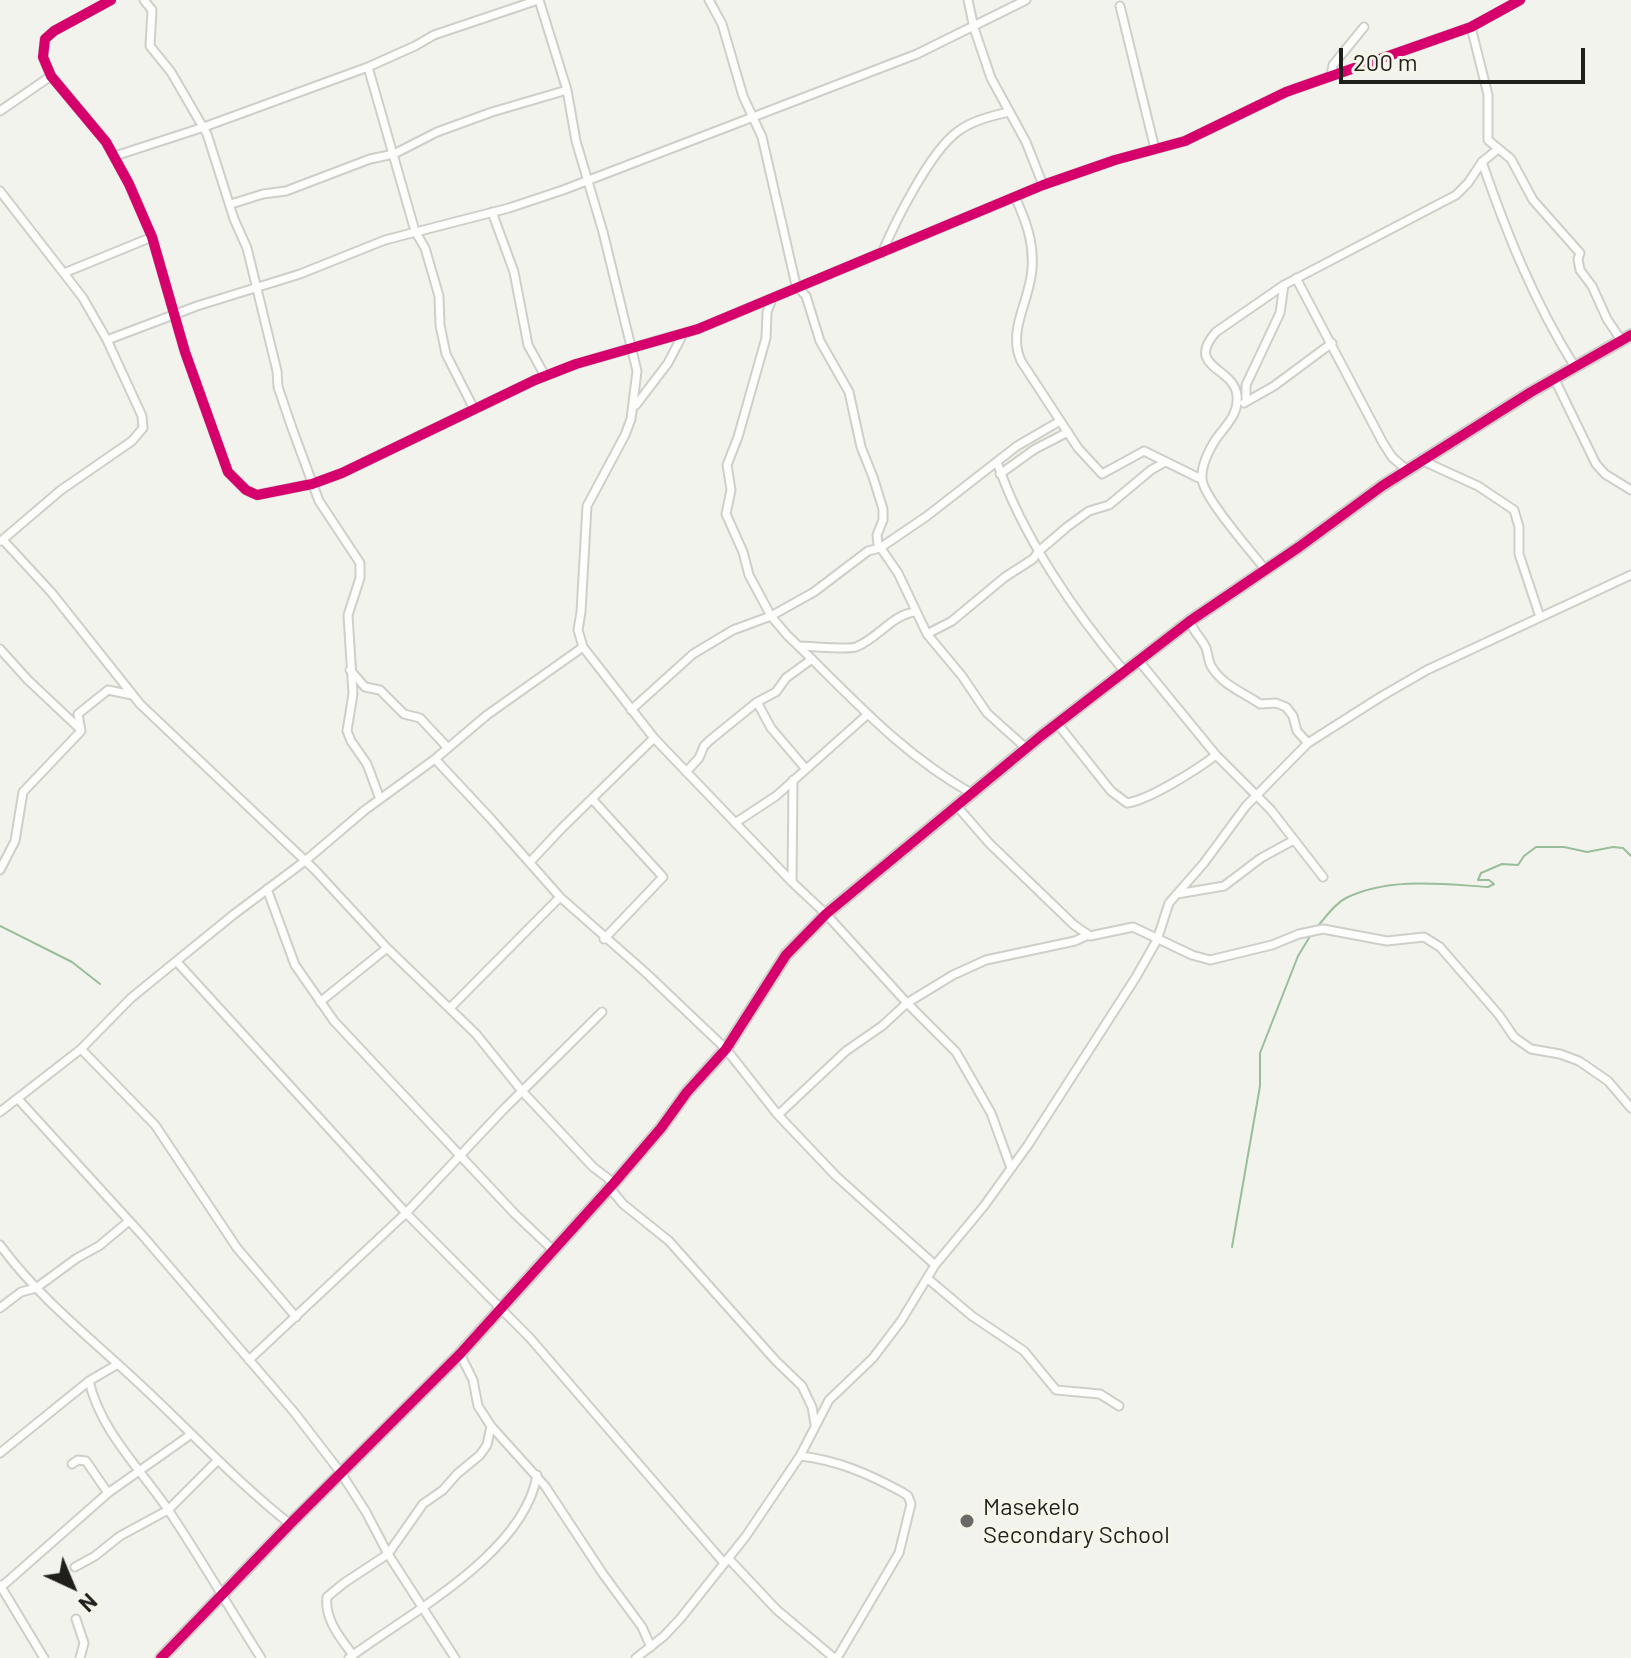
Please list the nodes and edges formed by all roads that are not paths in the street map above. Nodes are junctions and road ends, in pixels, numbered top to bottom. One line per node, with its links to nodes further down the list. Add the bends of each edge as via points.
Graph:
1 (111, 0): 13 (street, via 45,39 43,57)
2 (144, 0): 19 (street, via 152,10 150,46)
3 (538, 0): 12 (street, via 434,35); 15 (street)
4 (709, 0): 18 (street)
5 (968, 0): 11 (street)
6 (1026, 0): 11 (street)
7 (1521, 0): 10 (street)
8 (1120, 6): 20 (street)
9 (1364, 27): 14 (street, via 1333,65)
10 (1471, 27): 14 (street); 21 (street, via 1488,95 1487,139)
11 (974, 28): 17 (street); 18 (street)
12 (368, 67): 19 (street); 22 (street)
13 (51, 76): 16 (street); 23 (street)
14 (1331, 76): 20 (street, via 1185,141)
15 (567, 90): 22 (street, via 437,132); 25 (street)
16 (0, 111)
17 (1009, 112): 26 (street); 33 (street, via 951,137 909,196)
18 (754, 118): 25 (street); 37 (street)
19 (204, 127): 23 (street); 29 (street)
20 (1155, 149): 26 (street)
21 (1498, 149): 24 (street); 42 (street, via 1511,159 1539,209 1580,253 1580,270 1607,319)
22 (394, 154): 29 (street); 31 (street)
23 (115, 156): 32 (street)
24 (1482, 162): 35 (street, via 1456,195); 46 (street, via 1514,252)
25 (588, 179): 30 (street); 45 (street)
26 (1043, 185): 28 (street)
27 (0, 191): 34 (street)
28 (1015, 197): 33 (street); 53 (street, via 1031,235 1032,254 1016,347)
29 (231, 204): 38 (street)
30 (492, 212): 31 (street); 47 (street, via 514,272 528,345)
31 (415, 231): 38 (street); 50 (street, via 439,296 446,354)
32 (152, 237): 34 (street); 40 (street)
33 (882, 253): 37 (street)
34 (64, 273): 43 (street)
35 (1296, 278): 36 (street); 44 (street)
36 (1284, 285): 49 (street, via 1280,313 1246,385); 52 (street, via 1216,332 1205,347 1209,361 1236,390)
37 (799, 288): 39 (street); 64 (street, via 852,404 883,509)
38 (255, 289): 40 (street); 61 (street, via 283,404)
39 (772, 299): 41 (street); 69 (street, via 766,338 727,465 731,493 726,514)
40 (174, 314): 43 (street); 61 (street, via 234,480 257,495)
41 (683, 334): 45 (street); 51 (street)
42 (1626, 338): 46 (street)
43 (107, 340): 63 (street, via 142,416 141,433 61,490)
44 (1332, 343): 49 (street); 58 (street, via 1383,443)
45 (633, 348): 47 (street); 51 (street, via 637,371)
46 (1575, 367): 48 (street)
47 (545, 376): 50 (street)
48 (1555, 380): 55 (street); 62 (street, via 1599,468)
49 (1246, 401): 52 (street)
50 (474, 409): 61 (street)
51 (632, 410): 74 (street, via 625,435 587,506 578,630)
52 (1235, 414): 60 (street, via 1207,455)
53 (1060, 421): 54 (street); 56 (street)
54 (1068, 432): 57 (street, via 1102,474 1144,451); 59 (street)
55 (1423, 461): 58 (street); 70 (street, via 1478,486 1514,510 1519,554)
56 (997, 462): 59 (street); 64 (street)
57 (1165, 462): 60 (street); 65 (street)
58 (1408, 471): 66 (street)
59 (1000, 474): 65 (street)
60 (1201, 479): 66 (street, via 1215,506)
61 (312, 484): 78 (street, via 360,563 348,615)
62 (1631, 490)
63 (2, 541): 80 (street, via 51,592)
64 (880, 548): 68 (street); 69 (street)
65 (1039, 551): 72 (street, via 952,621); 79 (street)
66 (1264, 568): 71 (street)
67 (1631, 575): 70 (street)
68 (916, 612): 72 (street); 73 (street, via 898,617 854,648)
69 (771, 616): 73 (street); 82 (street, via 733,630 693,654)
70 (1540, 617): 87 (street, via 1427,670)
71 (1190, 621): 77 (street); 87 (street, via 1212,667 1230,687 1260,704 1286,707)
72 (927, 634): 89 (street, via 987,713)
73 (799, 646): 76 (street)
74 (583, 647): 82 (street); 88 (street)
75 (0, 649): 85 (street)
76 (812, 659): 81 (street); 83 (street)
77 (1139, 661): 79 (street); 90 (street)
78 (350, 669): 88 (street, via 365,687 380,690 404,714 420,718); 97 (street, via 348,735 367,764)
79 (1125, 672): 84 (street)
80 (132, 695): 85 (street, via 104,691 78,714); 102 (street)
81 (757, 702): 92 (street); 93 (street, via 705,745)
82 (631, 710): 86 (street)
83 (868, 714): 92 (street); 95 (street, via 935,773)
84 (1057, 723): 89 (street); 90 (street, via 1127,803)
85 (81, 731): 104 (street, via 23,792 15,841)
86 (654, 738): 93 (street); 98 (street)
87 (1308, 743): 96 (street)
88 (448, 748): 91 (street)
89 (1026, 748): 95 (street)
90 (1216, 755): 96 (street)
91 (435, 759): 97 (street); 103 (street)
92 (805, 768): 94 (street)
93 (686, 772): 100 (street)
94 (793, 780): 100 (street); 106 (street)
95 (971, 793): 99 (street)
96 (1256, 795): 101 (street); 108 (street)
97 (380, 799): 102 (street)
98 (592, 799): 103 (street); 112 (street, via 663,877)
99 (956, 805): 110 (street); 111 (street)
100 (735, 823): 106 (street)
101 (1294, 840): 105 (street); 108 (street, via 1224,886)
102 (305, 861): 107 (street); 114 (street)
103 (530, 862): 109 (street)
104 (0, 870)
105 (1323, 877)
106 (792, 882): 110 (street)
107 (267, 889): 115 (street); 116 (street, via 295,965)
108 (1177, 894): 113 (street)
109 (560, 897): 112 (street); 118 (street)
110 (826, 914): 117 (street); 121 (street, via 786,955)
111 (1088, 935): 113 (street, via 1127,926); 117 (street, via 974,964)
112 (604, 939): 121 (street)
113 (1157, 940): 124 (street, via 1210,960 1323,929 1387,941 1429,939 1514,1037 1531,1049 1579,1061 1608,1081); 128 (street)
114 (387, 948): 116 (street); 118 (street)
115 (177, 962): 120 (street, via 131,998); 130 (street)
116 (320, 1002): 127 (street)
117 (907, 1003): 126 (street); 128 (street, via 962,1060 991,1113)
118 (450, 1008): 122 (street)
119 (602, 1012): 122 (street)
120 (81, 1049): 123 (street); 139 (street, via 155,1125 237,1248)
121 (726, 1049): 126 (street); 129 (street)
122 (522, 1091): 127 (street); 129 (street)
123 (19, 1100): 125 (street); 131 (street)
124 (1631, 1108)
125 (0, 1112)
126 (778, 1115): 134 (street, via 848,1189)
127 (460, 1156): 130 (street); 133 (street)
128 (1011, 1168): 134 (street)
129 (612, 1185): 133 (street); 145 (street, via 623,1204 669,1241 802,1386)
130 (406, 1213): 138 (street); 139 (street)
131 (129, 1221): 136 (street); 141 (street)
132 (0, 1245): 136 (street)
133 (553, 1250): 138 (street)
134 (935, 1265): 135 (street)
135 (927, 1278): 144 (street, via 1024,1351 1056,1390 1100,1394); 145 (street, via 879,1351 837,1391)
136 (36, 1288): 137 (street); 142 (street)
137 (0, 1308)
138 (501, 1308): 140 (street); 159 (street)
139 (296, 1317): 141 (street)
140 (460, 1354): 146 (street, via 478,1406); 153 (street)
141 (249, 1360): 153 (street)
142 (118, 1364): 143 (street); 147 (street)
143 (89, 1381): 148 (street); 152 (street, via 113,1437)
144 (1119, 1406)
145 (815, 1424): 149 (street)
146 (491, 1426): 154 (street); 158 (street, via 480,1455 423,1504)
147 (190, 1435): 150 (street); 152 (street)
148 (0, 1453)
149 (800, 1456): 159 (street); 173 (street, via 849,1467 905,1494 911,1504 899,1553)
150 (217, 1461): 156 (street); 157 (street)
151 (72, 1464): 155 (street, via 86,1461)
152 (139, 1471): 155 (street); 156 (street)
153 (341, 1473): 157 (street); 158 (street)
154 (537, 1475): 163 (street, via 533,1495 514,1526 469,1572); 165 (street)
155 (108, 1493): 161 (street)
156 (168, 1510): 160 (street); 162 (street)
157 (290, 1524): 162 (street)
158 (388, 1554): 163 (street); 166 (street, via 326,1600)
159 (726, 1560): 165 (street); 173 (street)
160 (75, 1567)
161 (0, 1587): 167 (street)
162 (223, 1594): 169 (street); 170 (street)
163 (423, 1607): 166 (street); 171 (street)
164 (76, 1619): 168 (street, via 84,1643)
165 (651, 1647): 172 (street)
166 (351, 1656)
167 (44, 1658)
168 (80, 1658)
169 (161, 1658)
170 (261, 1658)
171 (455, 1658)
172 (636, 1658)
173 (835, 1658)

